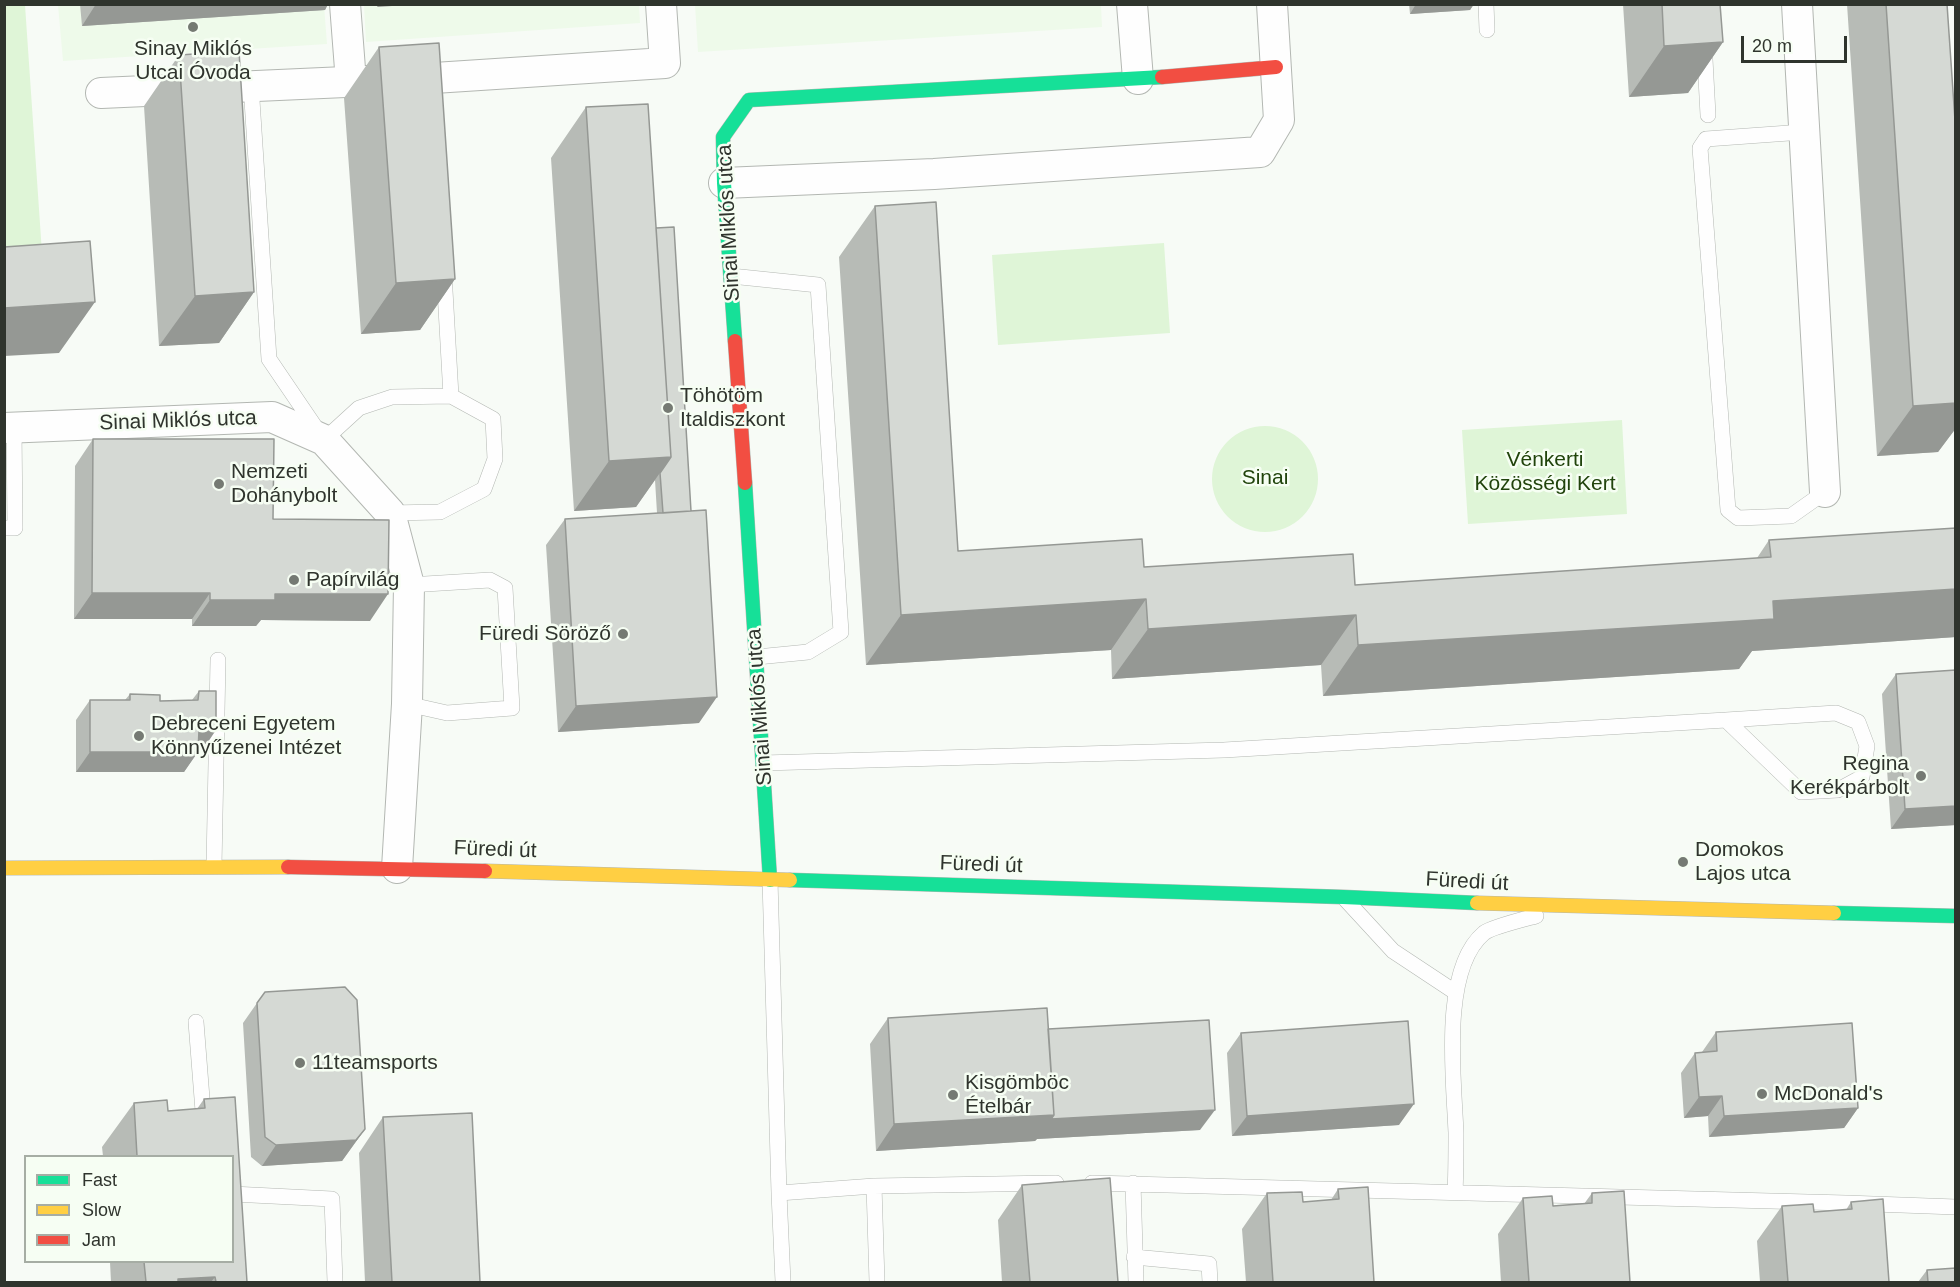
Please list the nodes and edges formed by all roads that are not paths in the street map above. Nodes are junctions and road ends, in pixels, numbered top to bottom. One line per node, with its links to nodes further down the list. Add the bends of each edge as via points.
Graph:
1 (345, 4): 11 (street)
2 (661, 4): 11 (street, via 665,63 434,84)
3 (1132, 4): 10 (street)
4 (1272, 4): 9 (street)
5 (1486, 4): 8 (lane)
6 (1702, 4): 14 (lane)
7 (1797, 4): 15 (street)
8 (1487, 30)
9 (1276, 67): 10 (main road, Sinai Miklós utca); 16 (street, via 1279,120 1260,152 934,174)
10 (1138, 79): 16 (main road, Sinai Miklós utca, via 749,100 723,137)
11 (351, 82): 12 (street)
12 (251, 85): 13 (street); 21 (lane, via 269,359)
13 (101, 93)
14 (1708, 115)
15 (1803, 132): 22 (street); 22 (lane, via 1706,139 1700,148 1728,510 1738,518 1791,516)
16 (724, 183): 18 (main road, Sinai Miklós utca)
17 (443, 256): 19 (lane)
18 (731, 276): 26 (main road, Sinai Miklós utca); 26 (lane, via 819,285 841,632 808,652)
19 (451, 396): 21 (lane, via 392,397 359,408); 23 (lane, via 493,419 495,459 484,489 440,512)
20 (9, 428): 21 (street, Sinai Miklós utca, via 272,417); 24 (lane, via 15,528)
21 (324, 440): 23 (street, Sinai Miklós utca)
22 (1825, 492)
23 (390, 513): 25 (street, Sinai Miklós utca)
24 (4, 528)
25 (409, 585): 28 (street, Sinai Miklós utca); 28 (lane, via 490,580 505,588 512,708 447,713)
26 (757, 657): 30 (main road, Sinai Miklós utca)
27 (218, 660): 31 (lane)
28 (407, 704): 33 (street, Sinai Miklós utca)
29 (1726, 720): 29 (lane, via 1801,792 1838,790 1862,777 1867,746 1858,722 1836,713); 30 (lane, via 1224,750)
30 (763, 763): 34 (main road, Sinai Miklós utca)
31 (214, 866): 32 (main road, Füredi út); 33 (main road, Füredi út)
32 (4, 868)
33 (397, 868): 34 (main road, Füredi út)
34 (770, 880): 35 (main road, Füredi út); 43 (lane)
35 (1342, 897): 36 (main road, Füredi út); 38 (lane, via 1393,951)
36 (1563, 907): 37 (main road, Füredi út); 38 (lane, via 1485,932 1467,953)
37 (1956, 916)
38 (1455, 992): 44 (lane)
39 (196, 1022): 40 (lane, via 204,1111)
40 (215, 1155)
41 (1133, 1183): 42 (lane); 44 (lane); 47 (lane)
42 (874, 1186): 43 (lane); 50 (lane)
43 (779, 1193): 49 (lane)
44 (1455, 1193): 46 (lane)
45 (234, 1194): 48 (lane, via 332,1199)
46 (1956, 1207)
47 (1134, 1257): 51 (lane); 52 (lane, via 1209,1264)
48 (335, 1282)
49 (783, 1282)
50 (877, 1282)
51 (1136, 1282)
52 (1210, 1282)

